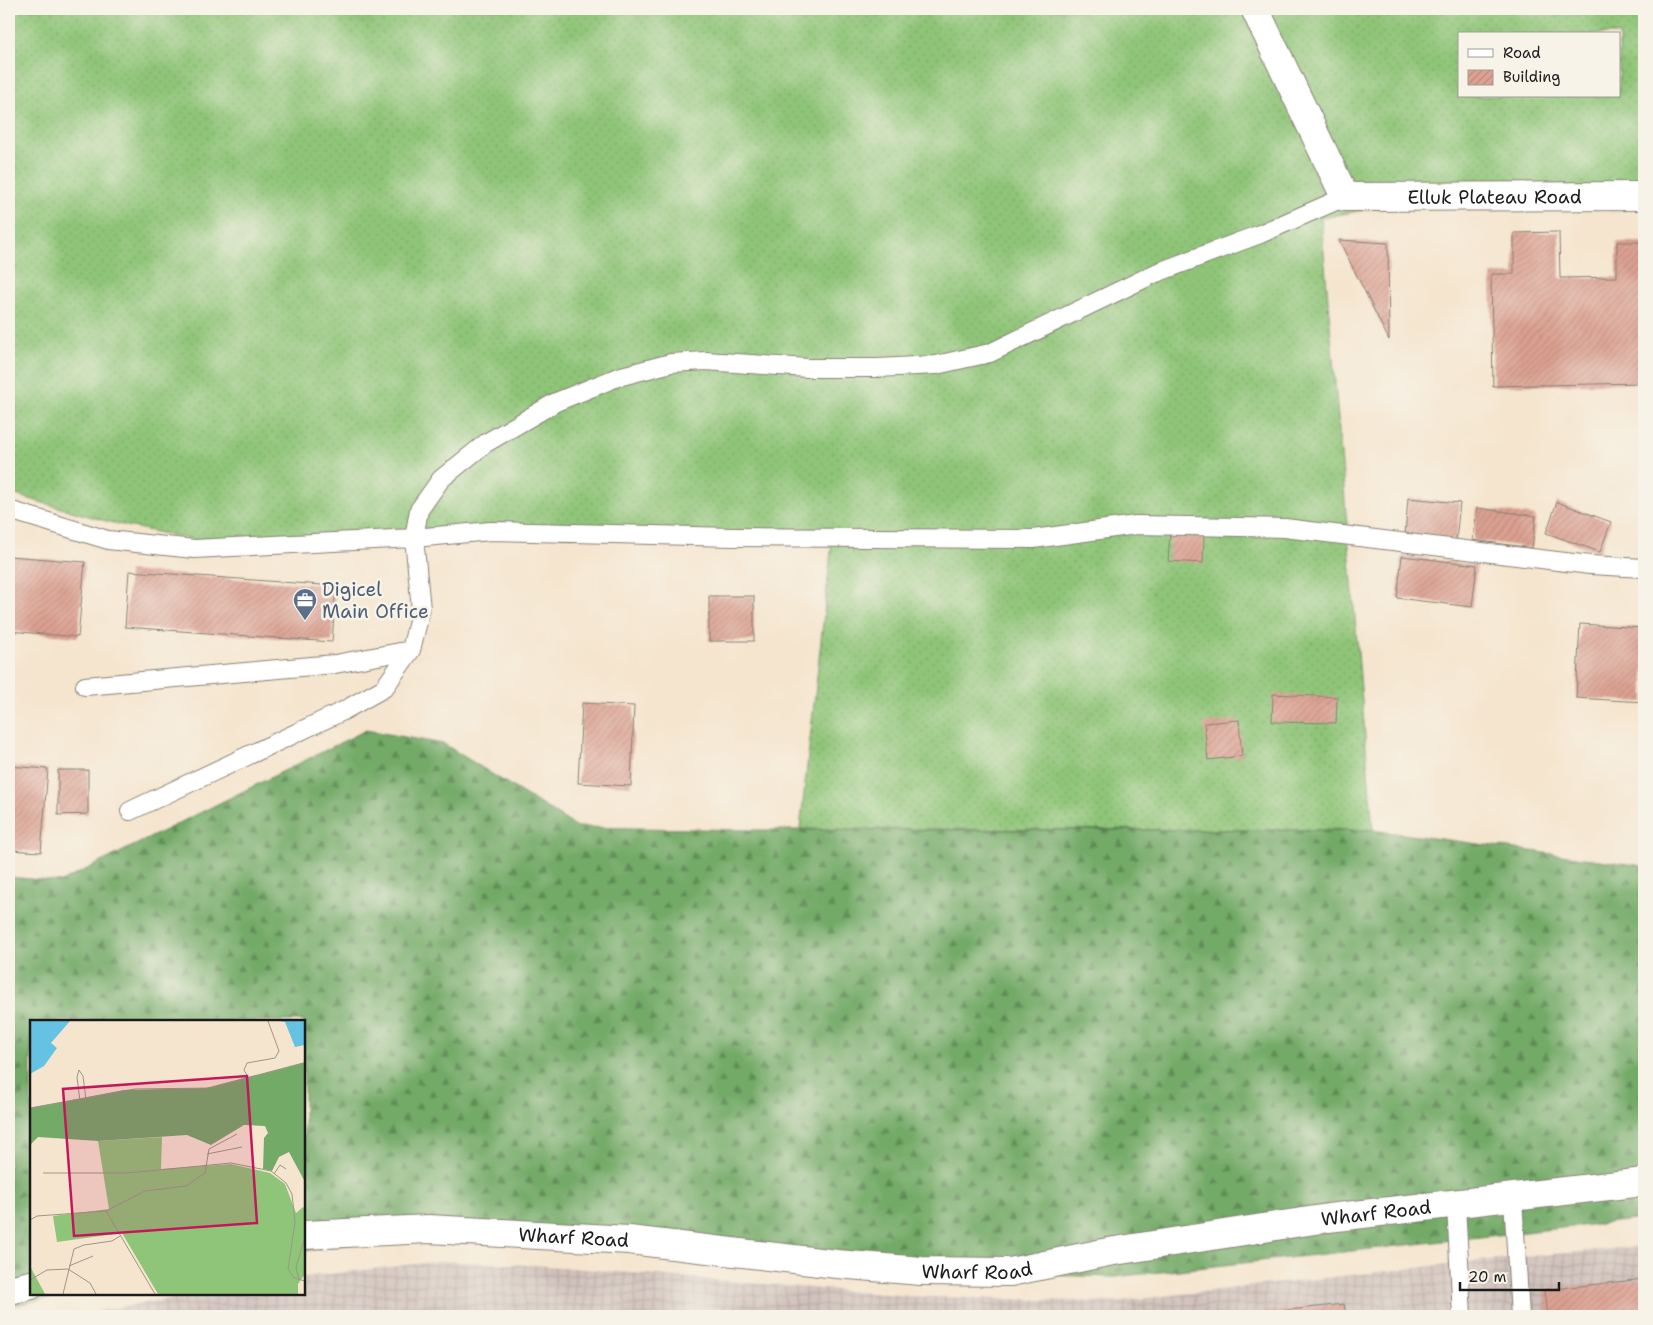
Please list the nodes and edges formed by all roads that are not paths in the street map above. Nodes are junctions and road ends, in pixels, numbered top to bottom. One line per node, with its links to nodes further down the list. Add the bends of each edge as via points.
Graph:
1 (1255, 9): 3 (street)
2 (1644, 196): 3 (street, Elluk Plateau Road)
3 (1345, 198): 5 (lane, via 1156,273 990,353 936,365 877,368 808,368 706,361 671,363 618,377 556,402 486,443 440,479 419,510)
4 (9, 510): 5 (lane, via 108,540 194,549)
5 (414, 538): 6 (lane, via 490,531 1033,539 1136,525 1246,527 1285,528 1580,564); 7 (lane, via 421,609)
6 (1644, 568)
7 (411, 650): 8 (lane, via 335,664); 9 (lane, via 384,688 343,711)
8 (85, 686)
9 (130, 811)
10 (1644, 1182): 11 (street, Wharf Road)
11 (1513, 1198): 12 (street, Wharf Road); 17 (lane)
12 (1456, 1205): 13 (street, Wharf Road, via 1328,1218 1108,1252 1010,1272 911,1270 629,1240 439,1229); 16 (lane)
13 (305, 1235)
14 (30, 1285): 15 (street)
15 (9, 1290)
16 (1462, 1316)
17 (1520, 1316)

